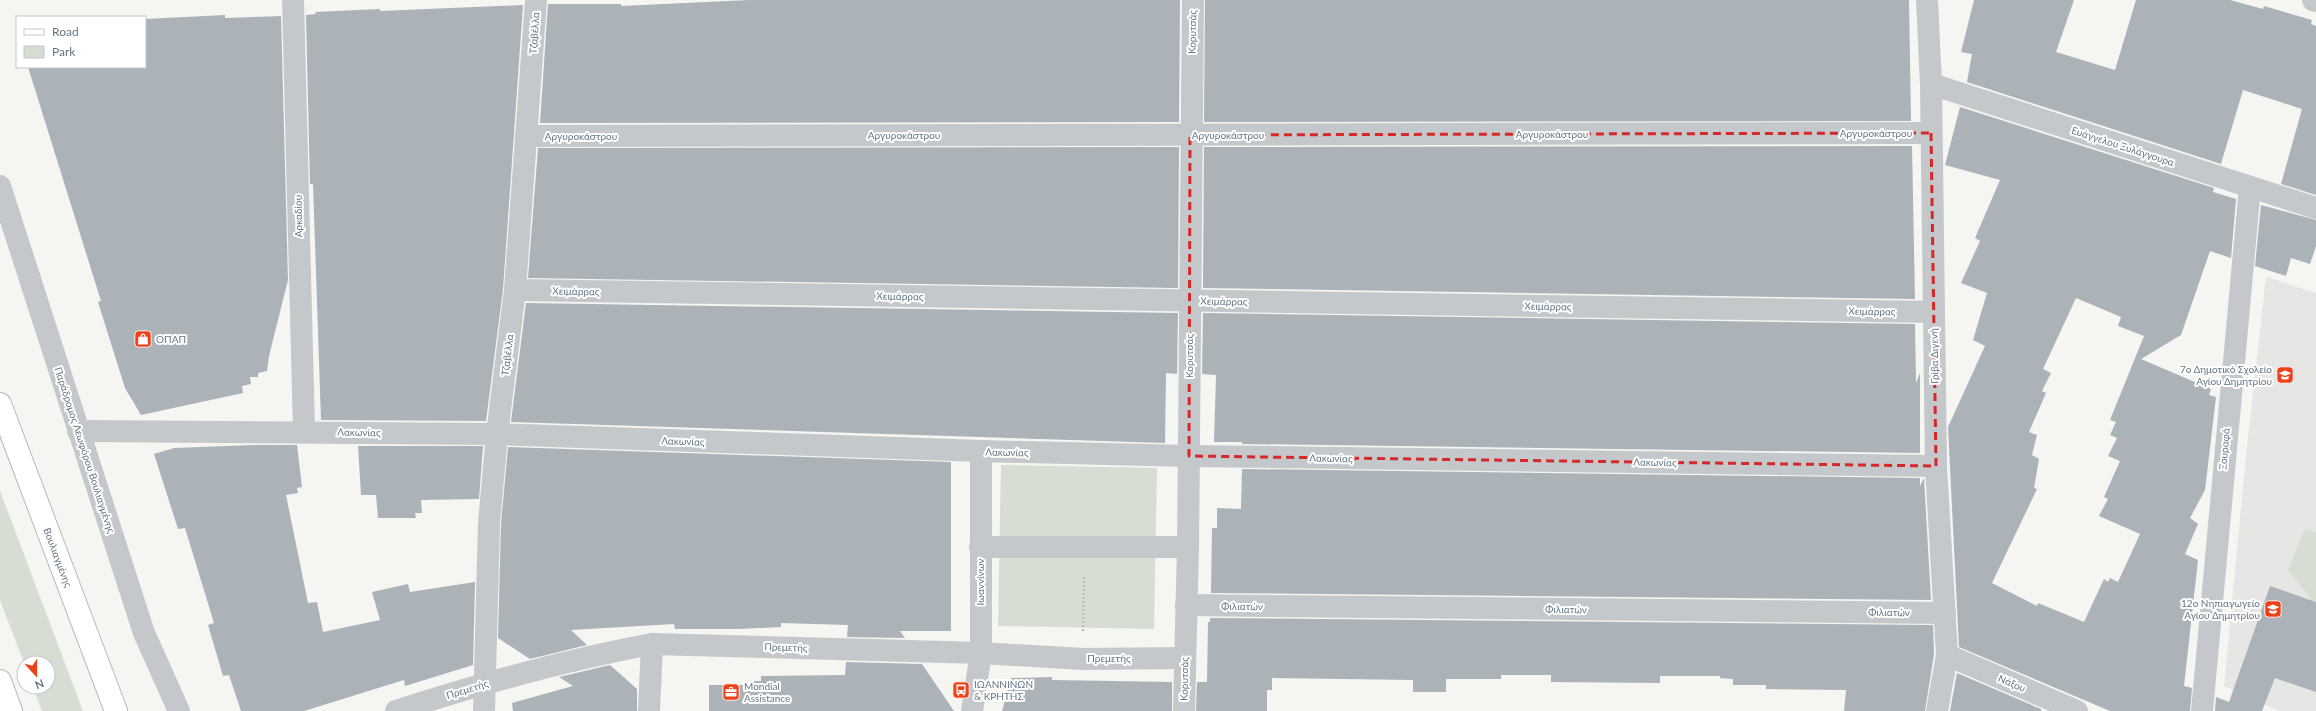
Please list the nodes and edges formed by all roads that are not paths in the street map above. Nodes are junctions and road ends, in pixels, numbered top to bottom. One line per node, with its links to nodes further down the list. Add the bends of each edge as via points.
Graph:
1 (293, 0): 19 (street, Αρκαδίου)
2 (536, 0): 10 (street, Τζαβέλλα)
3 (1193, 0): 9 (street, Κορυτσάς)
4 (1927, 0): 7 (street, Γρίβα Διγενή)
5 (2313, 0): 6 (street)
6 (2316, 1)
7 (1931, 84): 8 (street, Γρίβα Διγενή); 12 (street, Ευάγγελου Ξυλάγγουρα)
8 (1931, 133): 9 (street, Αργυροκάστρου); 16 (street, Γρίβα Διγενή)
9 (1190, 135): 10 (street, Αργυροκάστρου); 15 (street, Κορυτσάς)
10 (526, 136): 14 (street, Τζαβέλλα)
11 (0, 186): 18 (street, Παράδρομος Λεωφόρου Βουλιαγμένης)
12 (2250, 187): 13 (street, Ευάγγελου Ξυλάγγουρα); 44 (street, Ξουραφά)
13 (2316, 208)
14 (515, 290): 15 (street, Χειμάρρας); 20 (street, Τζαβέλλα)
15 (1188, 301): 16 (street, Χειμάρρας); 22 (street, Κορυτσάς)
16 (1934, 312): 23 (street, Γρίβα Διγενή)
17 (0, 404): 35 (main road, Βουλιαγμένης)
18 (78, 430): 19 (street, Λακωνίας); 36 (street, Παράδρομος Λεωφόρου Βουλιαγμένης, via 144,633)
19 (304, 432): 20 (street, Λακωνίας)
20 (497, 434): 21 (street, Λακωνίας); 33 (street, Τζαβέλλα, via 489,523)
21 (980, 452): 22 (street, Λακωνίας); 25 (street, Ιωαννίνων)
22 (1189, 456): 23 (street, Λακωνίας); 24 (street, Κορυτσάς)
23 (1936, 466): 27 (street, Γρίβα Διγενή)
24 (1188, 547): 25 (street); 26 (street, Κορυτσάς)
25 (980, 548): 29 (street, Ιωαννίνων)
26 (1186, 606): 27 (street, Φιλιατών); 31 (street, Κορυτσάς)
27 (1945, 613): 30 (street, Γρίβα Διγενή)
28 (652, 644): 29 (street, Πρεμετής); 33 (street, Πρεμετής, via 605,652); 39 (street)
29 (981, 653): 31 (street, Πρεμετής, via 1083,658); 40 (street, Ιωαννίνων)
30 (1947, 655): 42 (street, Γρίβα Διγενή); 43 (street, Νάξου)
31 (1184, 658): 41 (street, Κορυτσάς)
32 (0, 681): 34 (main road)
33 (486, 682): 37 (street, Πρεμετής); 38 (street, Τζαβέλλα)
34 (11, 711)
35 (116, 711)
36 (179, 711)
37 (396, 711)
38 (484, 711)
39 (649, 711)
40 (972, 711)
41 (1184, 711)
42 (1937, 711)
43 (2077, 711)
44 (2202, 711)

